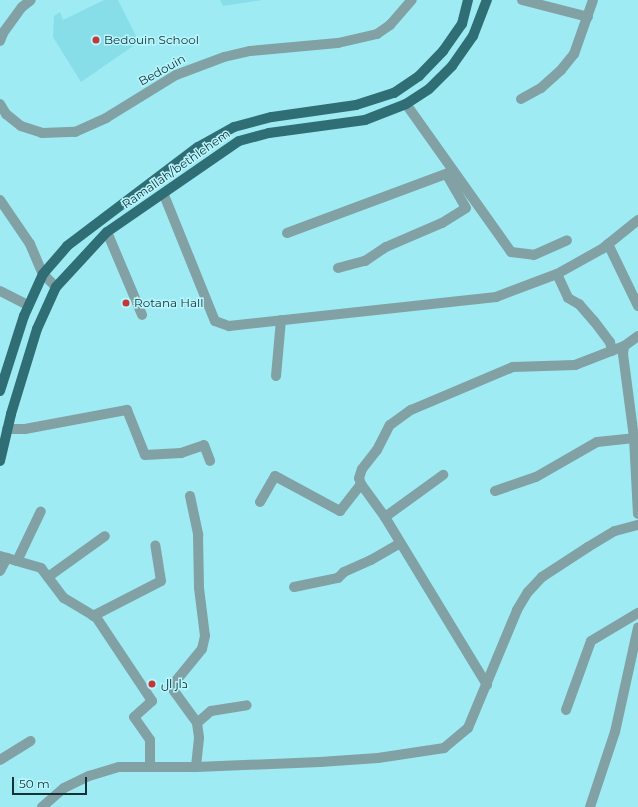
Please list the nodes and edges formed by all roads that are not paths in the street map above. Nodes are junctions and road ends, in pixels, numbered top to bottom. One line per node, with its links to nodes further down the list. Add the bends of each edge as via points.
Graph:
1 (31, 0): 8 (street, via 22,7)
2 (412, 0): 11 (street, Bedouin, via 390,25 377,34 338,43 250,51 224,57 176,75 106,118 75,132 42,133 20,126)
3 (468, 0): 21 (main road, Ramallah/bethlehem, via 462,24 443,51 419,76 394,94 356,105 272,117 234,127 198,146 73,241)
4 (487, 0): 10 (main road, Ramallah/bethlehem, via 473,36 452,66 429,89)
5 (522, 0): 7 (street)
6 (594, 0): 7 (street)
7 (588, 17): 9 (street, via 574,54 561,70 541,88)
8 (0, 41)
9 (521, 99)
10 (406, 104): 12 (street); 13 (main road, Ramallah/bethlehem, via 365,120 269,133 239,140 200,166)
11 (0, 105)
12 (450, 172): 17 (street); 18 (street, via 511,252 534,255); 20 (street, via 466,208 442,224 386,247 365,261)
13 (164, 195): 16 (main road, Ramallah/bethlehem); 28 (street, via 215,322 229,326)
14 (0, 200): 21 (street, via 30,244)
15 (638, 220): 19 (street)
16 (107, 232): 23 (main road, Ramallah/bethlehem); 27 (street)
17 (287, 233)
18 (567, 240)
19 (608, 244): 22 (street); 26 (street)
20 (338, 268)
21 (43, 274): 23 (street); 25 (main road, Ramallah/bethlehem)
22 (557, 274): 28 (street, via 496,297); 31 (street, via 568,298 578,304 594,321 610,342)
23 (56, 287): 36 (main road, Ramallah/bethlehem, via 37,329)
24 (0, 291): 25 (street)
25 (28, 305): 35 (main road, Ramallah/bethlehem)
26 (638, 306)
27 (142, 315)
28 (281, 320): 32 (street)
29 (638, 336): 30 (street)
30 (624, 346): 31 (street); 34 (street)
31 (612, 351): 42 (street, via 575,365 513,367 411,410 390,425 377,450 362,468 359,478)
32 (276, 376)
33 (638, 383): 34 (street)
34 (628, 388): 37 (street)
35 (0, 391)
36 (7, 429): 38 (main road, Ramallah/bethlehem); 39 (street, via 25,429 127,410 145,455 181,453 204,445)
37 (634, 438): 40 (street); 43 (street, via 597,442 536,478)
38 (0, 461)
39 (210, 461)
40 (638, 473): 47 (street)
41 (443, 475): 48 (street)
42 (362, 484): 45 (street, via 340,511 275,476); 48 (street)
43 (495, 491)
44 (190, 496): 64 (street, via 198,535 199,588 205,636 202,649 175,682 174,691)
45 (260, 502)
46 (41, 511): 54 (street)
47 (638, 514)
48 (385, 517): 51 (street)
49 (638, 525): 61 (street, via 615,531 542,577 517,610)
50 (105, 536): 56 (street)
51 (400, 543): 57 (street, via 344,572 338,578); 61 (street)
52 (155, 546): 59 (street, via 162,581)
53 (3, 557): 54 (street); 55 (street)
54 (17, 561): 56 (street, via 41,568)
55 (0, 571)
56 (48, 577): 59 (street, via 64,598)
57 (294, 587)
58 (638, 613): 63 (street, via 591,641)
59 (93, 616): 67 (street, via 152,701 134,717 150,740)
60 (638, 627): 70 (street, via 615,732)
61 (487, 685): 68 (street, via 468,728 444,748 378,758)
62 (247, 706): 64 (street, via 211,711)
63 (566, 710)
64 (197, 723): 68 (street, via 199,738)
65 (30, 741): 66 (street)
66 (0, 760)
67 (150, 767): 68 (street); 69 (street, via 119,767 89,776 64,788)
68 (196, 767)
69 (42, 807)
70 (590, 807)

